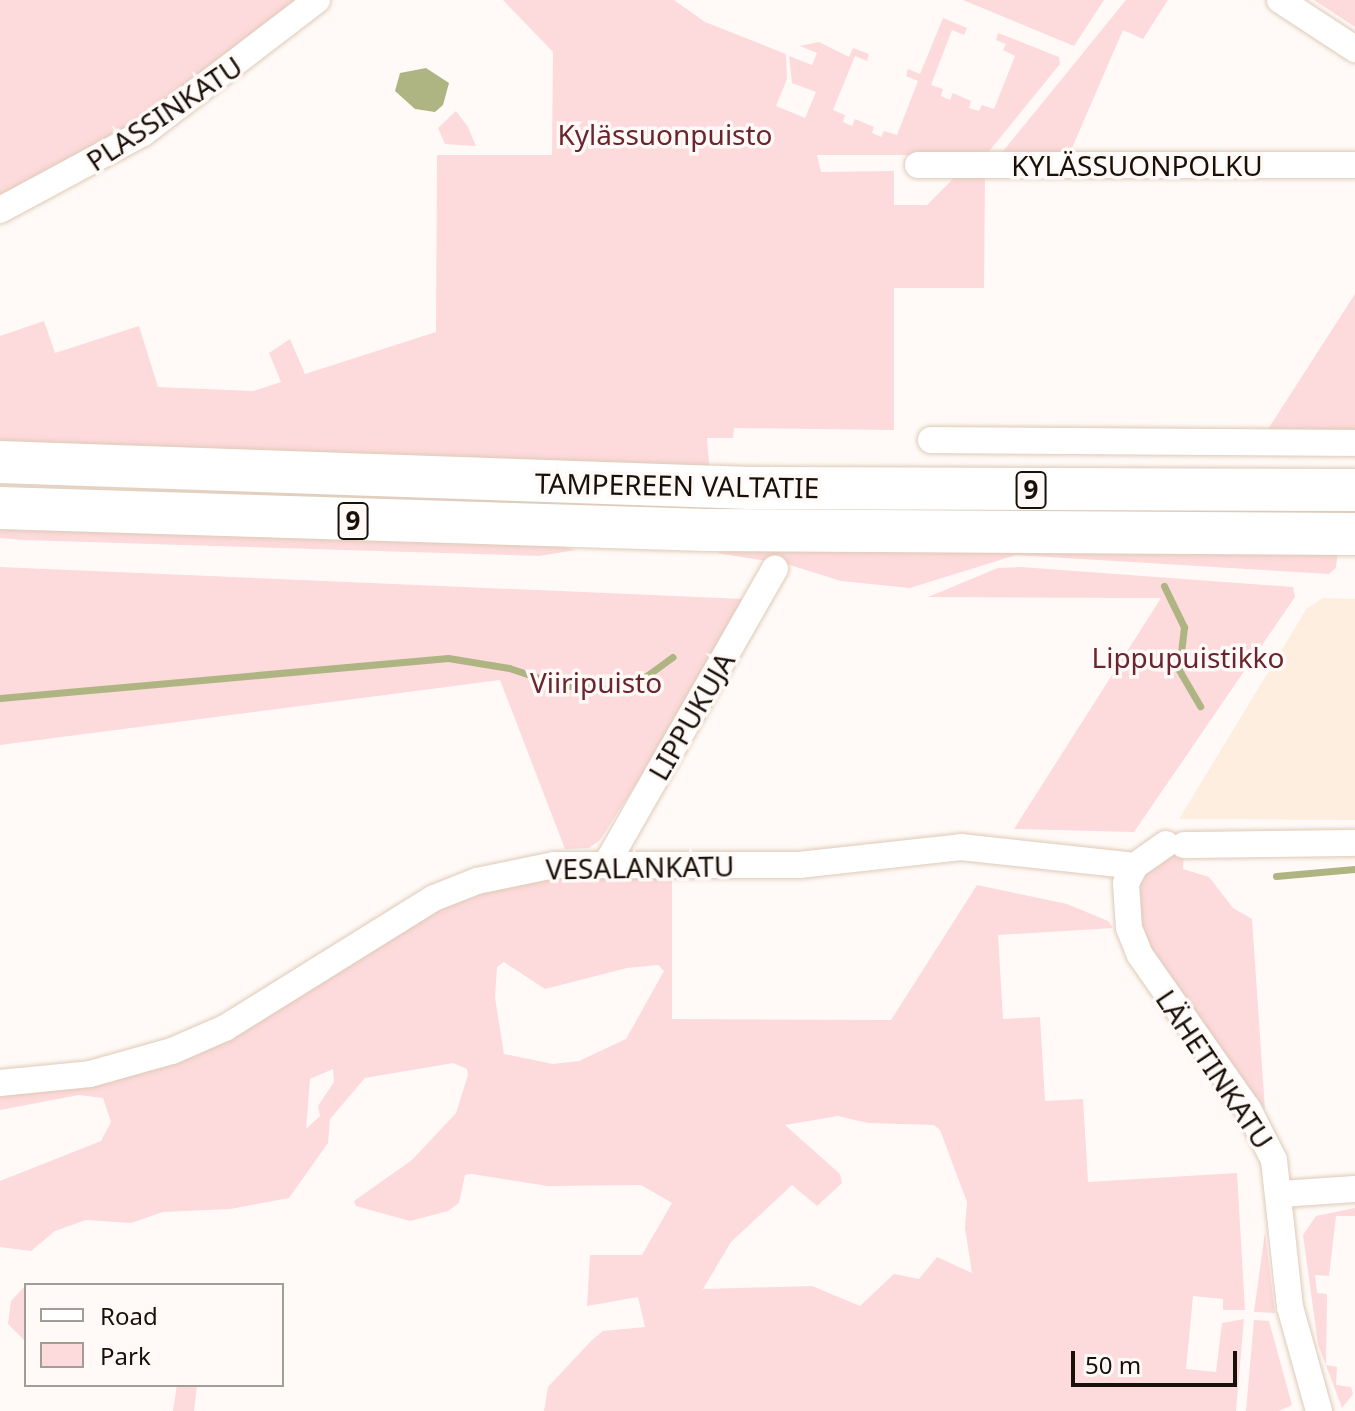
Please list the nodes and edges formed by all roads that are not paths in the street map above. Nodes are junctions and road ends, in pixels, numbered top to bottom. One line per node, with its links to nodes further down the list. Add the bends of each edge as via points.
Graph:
1 (317, 0): 6 (street, PLASSINKATU, via 143,133)
2 (1280, 0): 3 (street)
3 (1355, 49)
4 (918, 165): 5 (street, KYLÄSSUONPOLKU)
5 (1355, 165)
6 (0, 210)
7 (931, 440): 8 (street)
8 (1355, 443)
9 (0, 462): 10 (highway, TAMPEREEN VALTATIE / 9, via 750,488)
10 (1355, 490)
11 (0, 508): 12 (highway, TAMPEREEN VALTATIE / 9, via 707,530)
12 (1355, 534)
13 (775, 568): 15 (street, LIPPUKUJA)
14 (1355, 843): 16 (street, via 1175,844)
15 (607, 863): 16 (street, VESALANKATU, via 799,865 961,847); 17 (street, VESALANKATU, via 530,870 477,881 434,898 225,1028 172,1051 90,1074)
16 (1135, 866): 19 (street, LÄHETINKATU, via 1126,883 1125,910 1140,955 1263,1132)
17 (0, 1083)
18 (1355, 1189): 19 (street)
19 (1281, 1194): 20 (street, LÄHETINKATU, via 1290,1307)
20 (1319, 1411)

